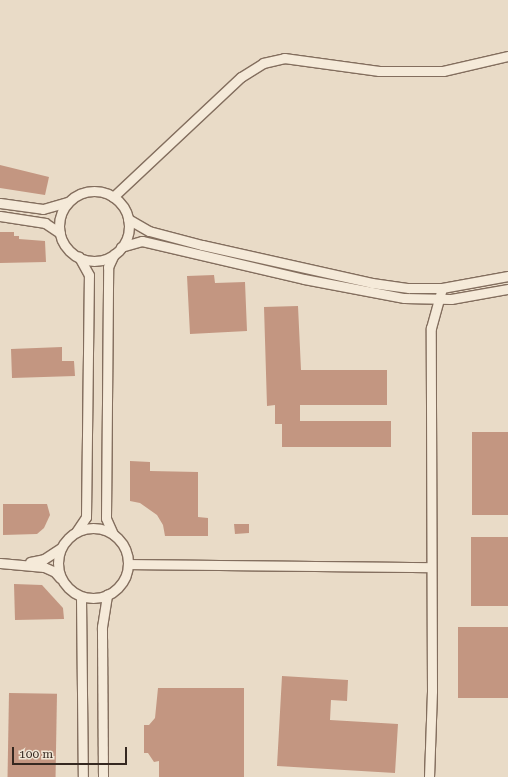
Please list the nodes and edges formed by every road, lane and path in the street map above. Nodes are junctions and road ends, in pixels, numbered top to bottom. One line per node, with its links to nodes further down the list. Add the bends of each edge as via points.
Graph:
1 (508, 56): 2 (street, via 443,71 357,69 284,58 263,63 241,77)
2 (113, 197): 3 (street, via 94,191 85,192); 6 (street)
3 (68, 202): 4 (street, via 43,209); 7 (street, via 60,217)
4 (0, 203)
5 (0, 216): 7 (street, via 45,223)
6 (128, 219): 8 (street, via 126,239); 12 (street, via 149,231 296,267 372,283 409,288)
7 (60, 233): 10 (street, via 64,243)
8 (121, 247): 9 (street); 14 (street, via 142,241 393,297)
9 (114, 254): 10 (street, via 96,260); 16 (street, via 108,267 106,511 106,518)
10 (79, 257): 15 (street, via 89,275 86,517)
11 (508, 276): 12 (street)
12 (442, 288): 14 (street)
13 (508, 289): 14 (street)
14 (437, 300): 21 (street, via 430,334)
15 (76, 532): 16 (street, via 94,528); 17 (street)
16 (113, 534): 20 (street, via 120,541)
17 (61, 548): 19 (street, via 44,559); 22 (street, via 58,568)
18 (0, 563): 19 (street)
19 (23, 563): 22 (street, via 52,570)
20 (128, 564): 21 (street); 23 (street, via 119,586)
21 (430, 567): 27 (street, via 432,691)
22 (62, 579): 24 (street, via 68,588)
23 (108, 594): 24 (street); 26 (street, via 102,627)
24 (81, 597): 25 (street)
25 (83, 777)
26 (103, 777)
27 (429, 777)

